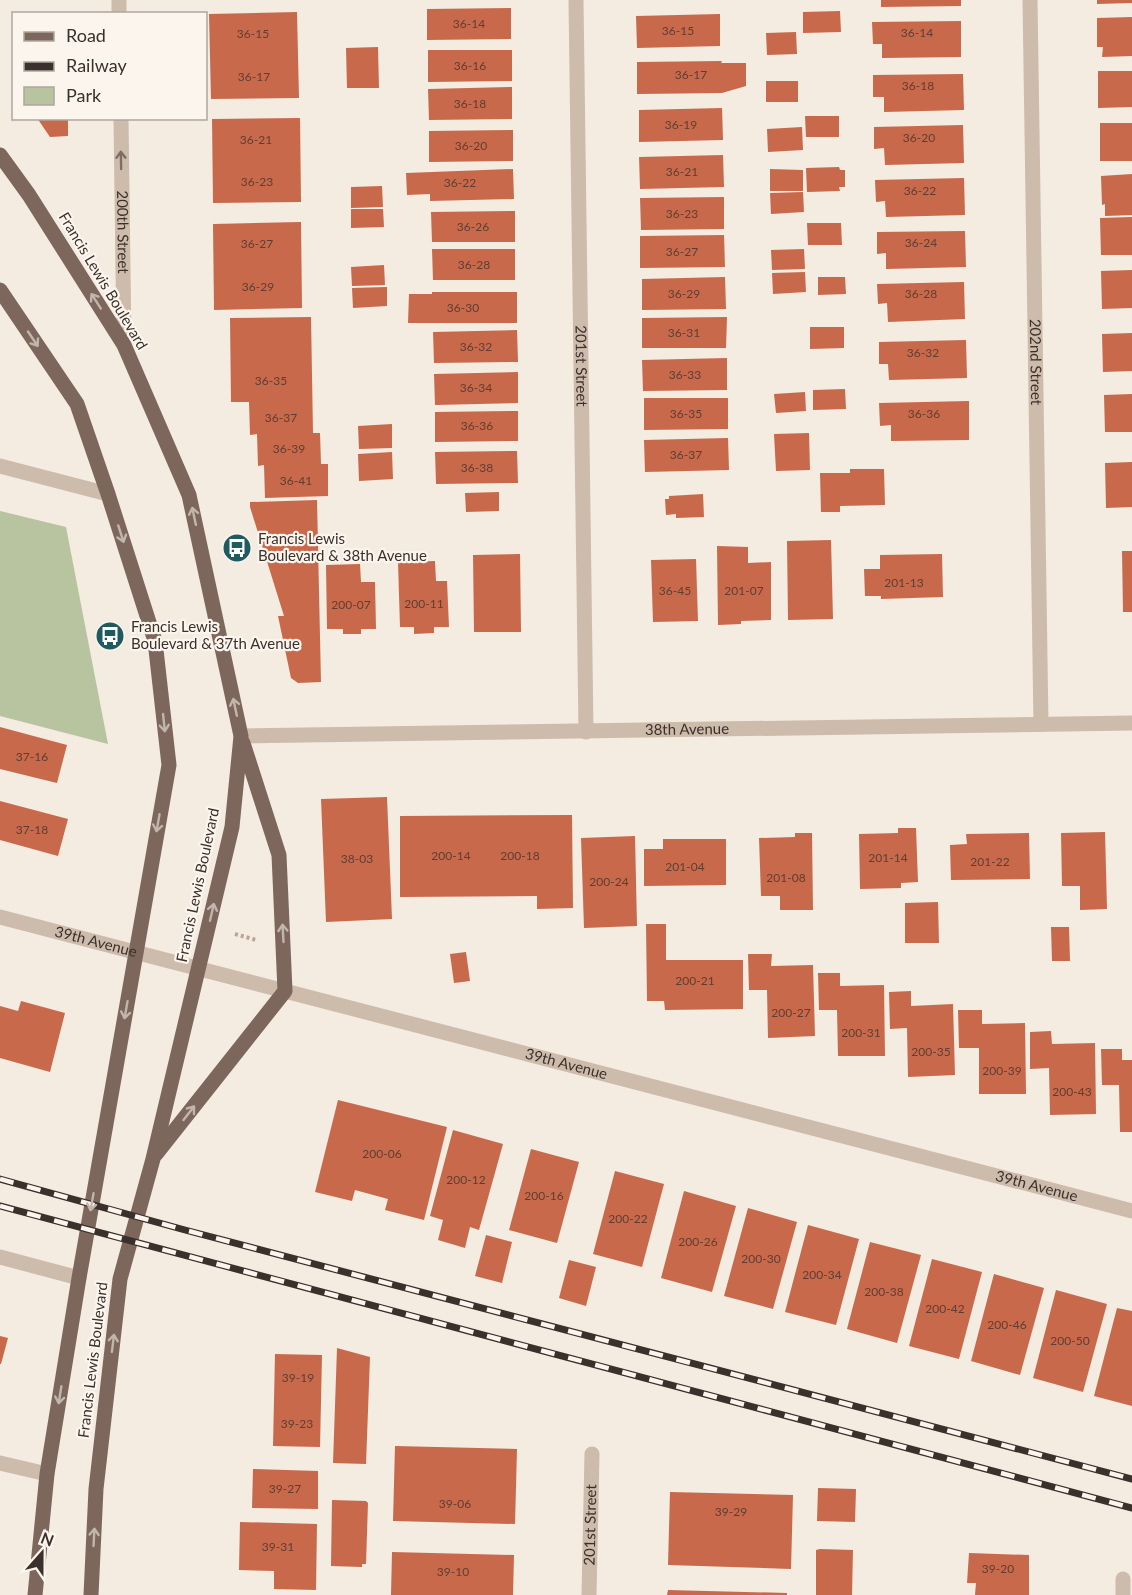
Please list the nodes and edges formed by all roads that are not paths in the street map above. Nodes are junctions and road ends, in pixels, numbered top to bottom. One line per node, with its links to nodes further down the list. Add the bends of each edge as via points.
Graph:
1 (576, 0): 11 (street, 201st Street)
2 (1030, 0): 10 (street, 202nd Street)
3 (121, 120): 6 (street, 200th Street, one-way to 3)
4 (0, 155): 6 (main road, Francis Lewis Boulevard, one-way to 4)
5 (0, 290): 8 (main road, Francis Lewis Boulevard, one-way to 8, via 77,404)
6 (124, 345): 12 (main road, Francis Lewis Boulevard, one-way to 6, via 189,495)
7 (0, 466): 8 (street)
8 (108, 494): 14 (main road, Francis Lewis Boulevard, one-way to 14, via 155,641 169,765)
9 (1132, 723): 10 (street, 38th Avenue)
10 (1041, 724): 11 (street, 38th Avenue)
11 (586, 732): 12 (street, 38th Avenue)
12 (241, 736): 15 (main road, Francis Lewis Boulevard, one-way to 12, via 232,827); 16 (main road, one-way to 12, via 279,855)
13 (0, 917): 14 (street, 39th Avenue)
14 (136, 953): 15 (street, 39th Avenue); 20 (main road, Francis Lewis Boulevard, one-way to 20)
15 (198, 968): 16 (street, 39th Avenue); 17 (main road, Francis Lewis Boulevard)
16 (285, 991): 17 (main road, one-way to 16); 18 (street, 39th Avenue)
17 (153, 1159): 26 (main road, Francis Lewis Boulevard, one-way to 17, via 96,1489 120,1279)
18 (1132, 1211)
19 (0, 1257): 20 (street)
20 (79, 1278): 23 (main road, Francis Lewis Boulevard, one-way to 23)
21 (592, 1454): 27 (street, 201st Street)
22 (0, 1463): 23 (street)
23 (47, 1474): 25 (main road, Francis Lewis Boulevard)
24 (1123, 1579): 28 (street)
25 (35, 1595)
26 (91, 1595)
27 (589, 1595)
28 (1123, 1595)

